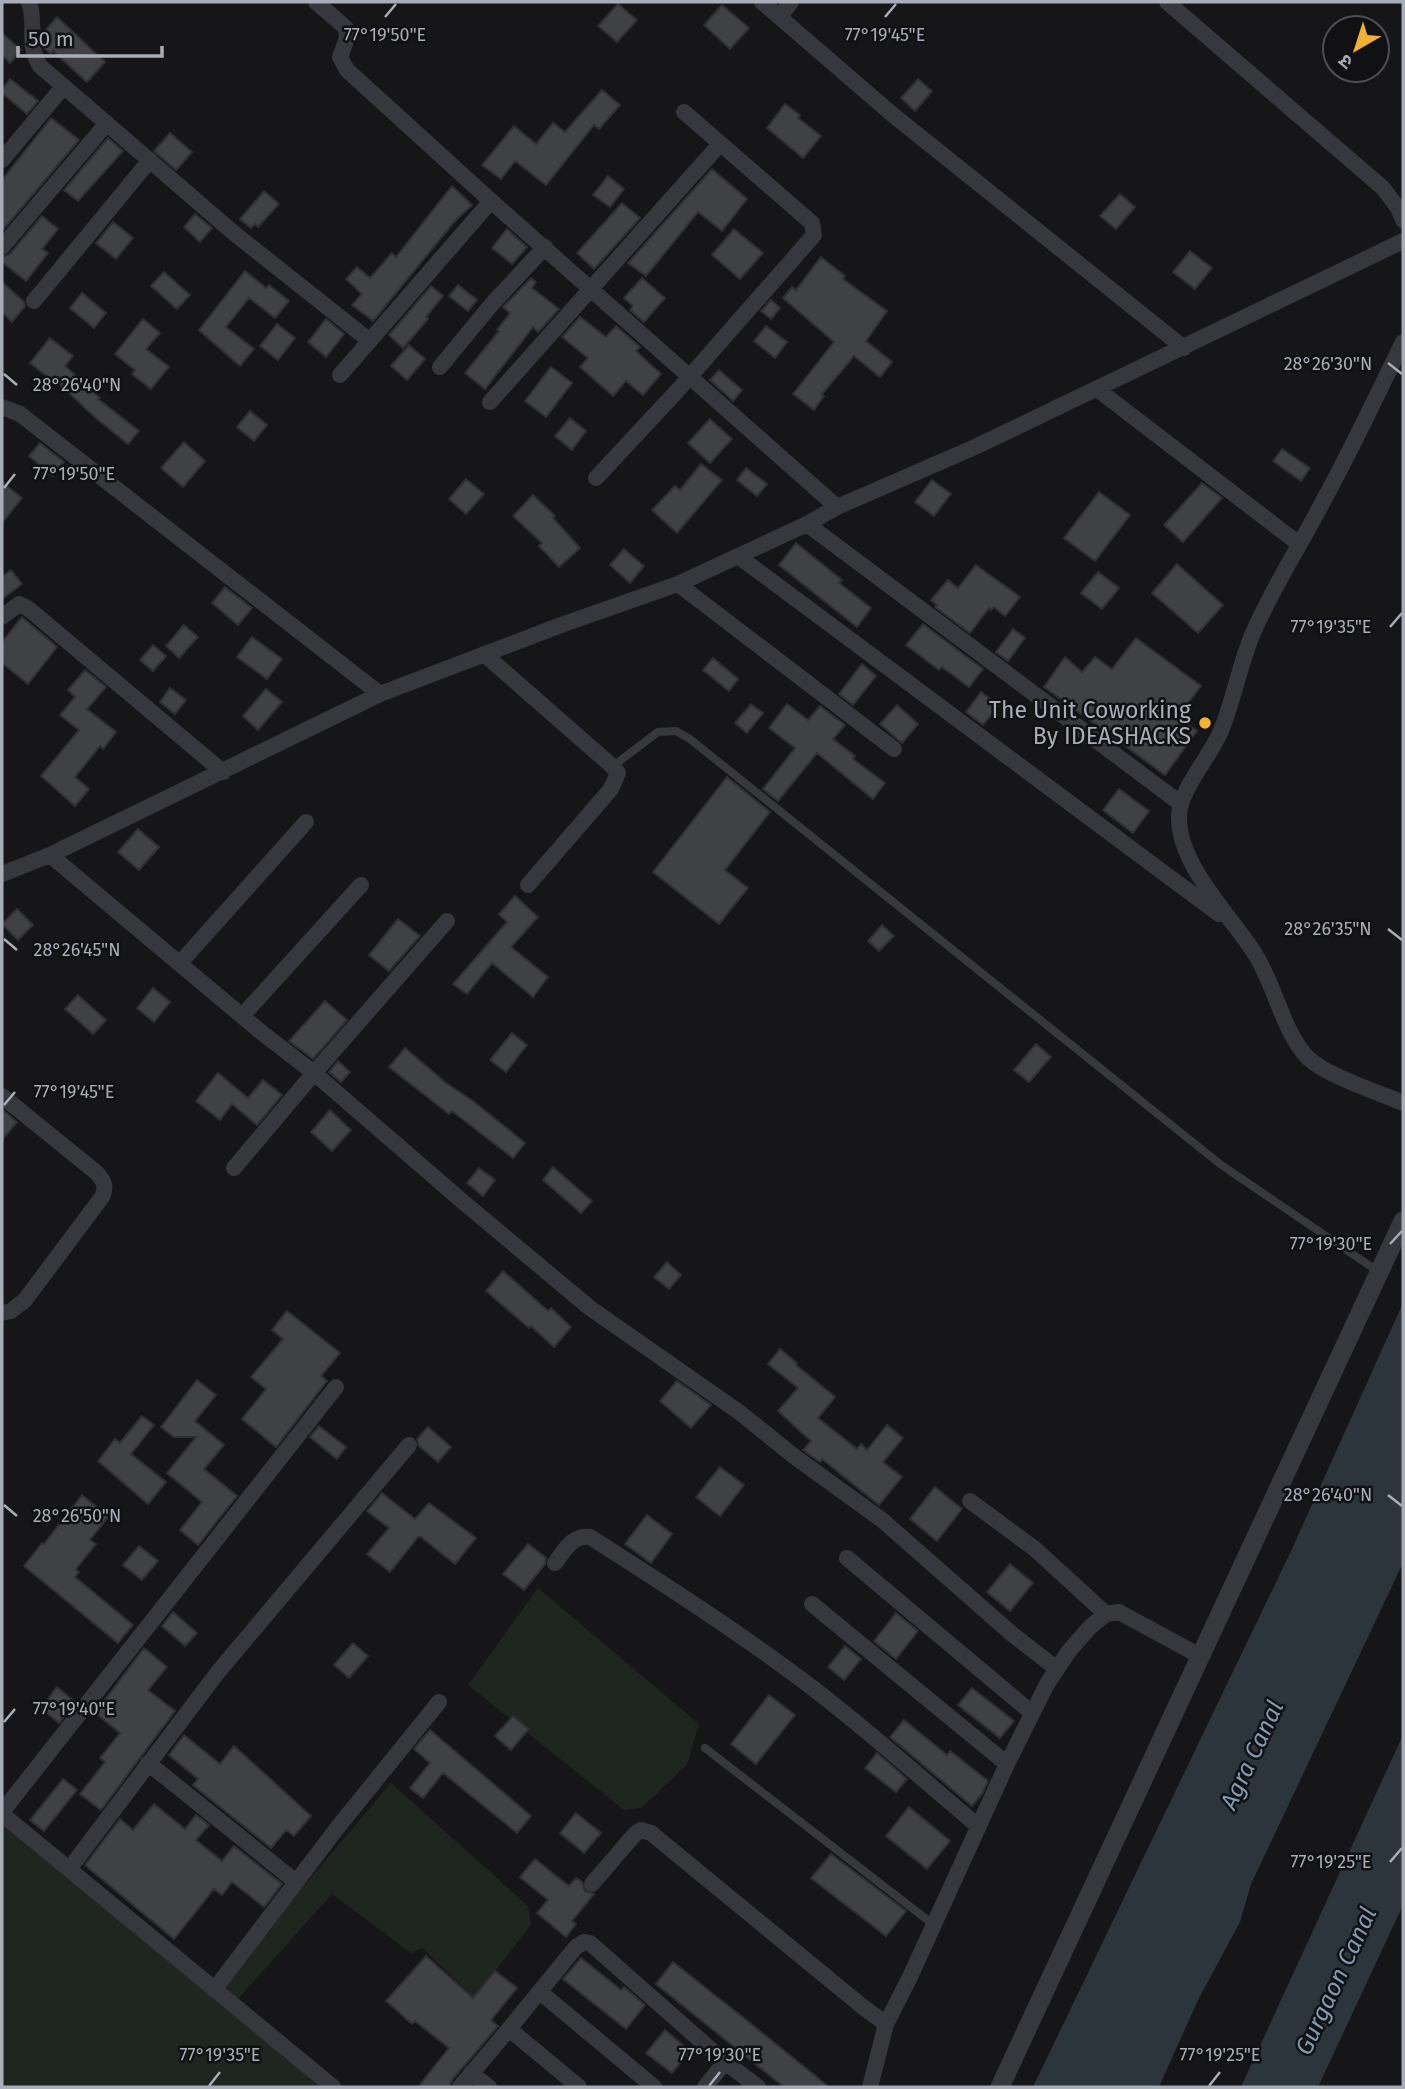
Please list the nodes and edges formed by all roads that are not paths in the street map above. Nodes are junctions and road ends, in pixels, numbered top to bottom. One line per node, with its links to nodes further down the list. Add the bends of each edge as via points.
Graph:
1 (29, 2): 7 (street, via 34,57)
2 (316, 2): 13 (street, via 346,28 340,57 343,66)
3 (762, 2): 6 (street)
4 (791, 2): 6 (street)
5 (1167, 2): 14 (street, via 1376,181)
6 (780, 16): 22 (street, via 893,115)
7 (63, 88): 9 (street); 11 (street)
8 (684, 112): 10 (street)
9 (107, 123): 12 (street); 16 (street)
10 (720, 144): 18 (street); 25 (street, via 812,223 814,234)
11 (2, 160)
12 (150, 160): 19 (street); 20 (street)
13 (491, 201): 17 (street); 20 (street)
14 (1403, 220)
15 (1403, 242): 22 (street)
16 (2, 247)
17 (545, 247): 18 (street); 23 (street)
18 (592, 288): 25 (street); 27 (street)
19 (34, 302)
20 (370, 341): 24 (street)
21 (1403, 342): 32 (street)
22 (1184, 348): 26 (street)
23 (440, 367)
24 (341, 375)
25 (690, 376): 29 (street); 30 (street)
26 (1097, 389): 30 (street); 32 (street)
27 (490, 402)
28 (2, 407): 37 (street, via 20,414)
29 (596, 478)
30 (837, 507): 31 (street)
31 (807, 524): 33 (street); 41 (street)
32 (1299, 544): 41 (street, via 1252,636 1219,736)
33 (738, 556): 34 (street); 48 (street)
34 (678, 584): 36 (street); 38 (street)
35 (2, 617): 40 (street, via 19,604 29,609)
36 (484, 654): 37 (street); 39 (street)
37 (380, 694): 40 (street)
38 (894, 749)
39 (612, 766): 46 (street, via 618,773 611,789); 56 (lane, via 658,732 676,731 690,739 1210,1156)
40 (223, 772): 43 (street)
41 (1180, 803): 48 (street, via 1178,819 1193,863)
42 (306, 822): 49 (street)
43 (50, 855): 44 (street); 49 (street)
44 (2, 874)
45 (361, 885): 50 (street)
46 (528, 885)
47 (447, 921): 51 (street)
48 (1233, 925): 53 (street, via 1256,956 1307,1056 1319,1066)
49 (180, 963): 50 (street)
50 (242, 1016): 51 (street)
51 (314, 1073): 54 (street); 66 (street, via 590,1308 882,1520)
52 (2, 1096): 57 (street, via 97,1172 106,1190 25,1300)
53 (1403, 1103)
54 (234, 1168)
55 (1403, 1221): 56 (street)
56 (1380, 1272): 65 (street)
57 (2, 1313)
58 (335, 1387): 72 (street)
59 (409, 1445): 70 (street, via 218,1672)
60 (970, 1500): 64 (street, via 1035,1549)
61 (847, 1558): 68 (street)
62 (555, 1563): 73 (street, via 574,1541 590,1537 810,1686)
63 (812, 1604): 71 (street)
64 (1106, 1614): 65 (street, via 1127,1614); 66 (street, via 1090,1626)
65 (1200, 1656): 92 (street)
66 (1057, 1669): 68 (street)
67 (439, 1702): 75 (street)
68 (1032, 1713): 71 (street)
69 (705, 1748): 77 (lane)
70 (148, 1763): 74 (street); 75 (street)
71 (1007, 1763): 73 (street)
72 (2, 1813): 74 (street)
73 (978, 1826): 77 (street)
74 (70, 1868): 78 (street)
75 (296, 1882): 78 (street)
76 (592, 1884): 80 (street, via 635,1834 641,1830 651,1833)
77 (934, 1925): 80 (street)
78 (214, 1990): 84 (street)
79 (540, 1992): 81 (street); 82 (street, via 576,1947 590,1943); 88 (street)
80 (886, 2024): 91 (street)
81 (509, 2029): 83 (street); 87 (street)
82 (725, 2062): 89 (street); 90 (street)
83 (471, 2073): 85 (street); 86 (street)
84 (332, 2087)
85 (460, 2087)
86 (489, 2087)
87 (579, 2087)
88 (654, 2087)
89 (705, 2087)
90 (758, 2087)
91 (870, 2087)
92 (1000, 2087)

